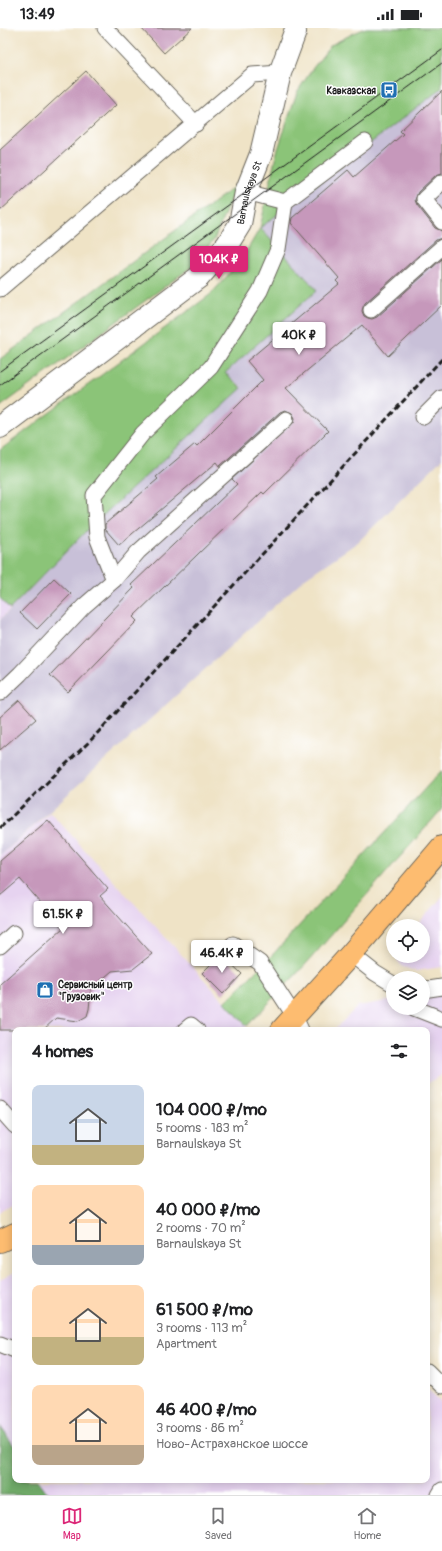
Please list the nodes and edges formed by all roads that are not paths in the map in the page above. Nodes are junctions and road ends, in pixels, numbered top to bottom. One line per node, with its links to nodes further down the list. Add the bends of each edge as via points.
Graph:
1 (105, 28): 4 (lane)
2 (298, 29): 3 (street, Barnaulskaya St)
3 (280, 73): 4 (lane, via 252,75); 7 (street, Barnaulskaya St, via 261,154)
4 (196, 124): 11 (lane)
5 (365, 142): 8 (lane)
6 (442, 182): 9 (lane, via 424,199)
7 (246, 192): 8 (lane); 16 (street, Barnaulskaya St, via 240,224 227,246 199,277)
8 (285, 202): 17 (lane, via 278,249 260,291 211,367 143,433 94,495 97,537)
9 (442, 222)
10 (442, 247): 12 (lane)
11 (0, 289)
12 (371, 310)
13 (442, 398): 14 (lane)
14 (423, 417)
15 (286, 419): 17 (lane, via 138,552)
16 (0, 427)
17 (114, 580): 18 (lane, via 84,606)
18 (0, 693)
19 (442, 846): 23 (main road)
20 (14, 933): 22 (lane)
21 (233, 944): 29 (lane, via 260,963)
22 (0, 946)
23 (351, 954): 24 (lane); 29 (main road)
24 (386, 980)
25 (442, 987): 26 (lane)
26 (430, 989)
27 (430, 1014): 28 (lane)
28 (442, 1019)
29 (293, 1026)
30 (0, 1109): 31 (lane)
31 (12, 1123)
32 (12, 1235): 33 (main road)
33 (0, 1241)
34 (0, 1344): 35 (lane)
35 (12, 1349)
36 (430, 1374): 37 (lane)
37 (442, 1386)
38 (442, 1490): 39 (lane)
39 (439, 1495)

